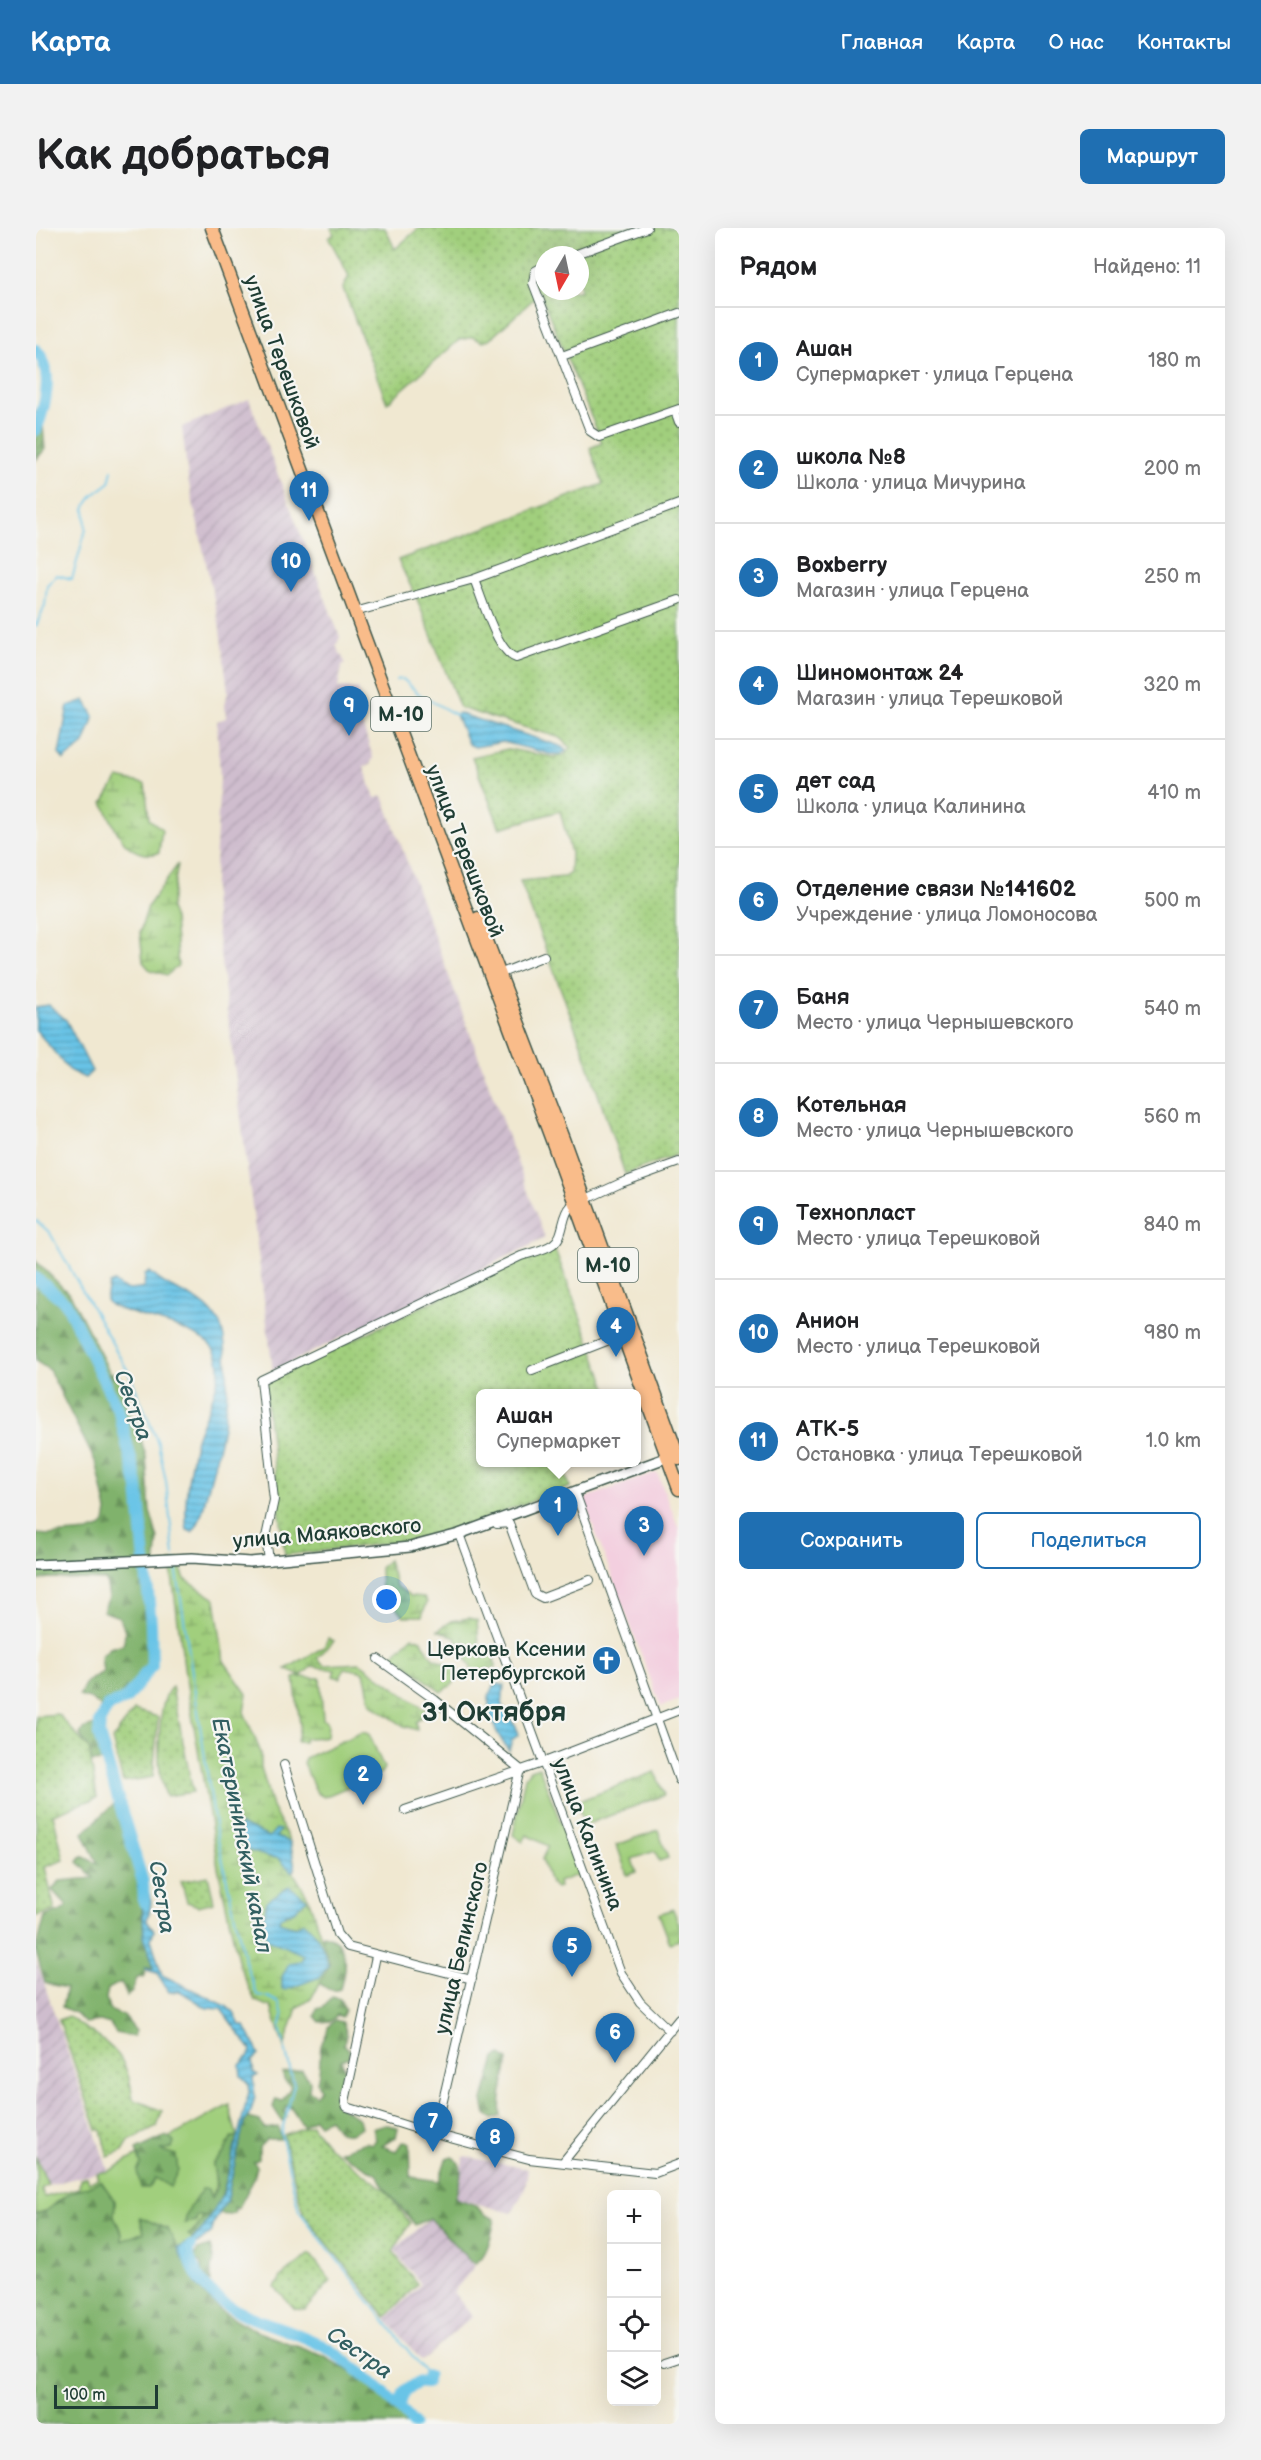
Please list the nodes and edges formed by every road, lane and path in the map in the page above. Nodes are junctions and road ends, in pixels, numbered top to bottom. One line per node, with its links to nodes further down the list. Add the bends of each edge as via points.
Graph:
1 (212, 228): 19 (highway, улица Терешковой / М-10)
2 (220, 228): 15 (highway, улица Терешковой / М-10)
3 (646, 228): 4 (street)
4 (589, 249)
5 (535, 271): 6 (street)
6 (535, 288)
7 (540, 300): 9 (street)
8 (679, 313): 9 (street)
9 (562, 356): 10 (street, via 594,435 605,435)
10 (677, 410): 11 (street)
11 (679, 422)
12 (679, 504): 13 (street)
13 (474, 579): 14 (street, via 501,645 509,656 516,658); 15 (street)
14 (679, 600)
15 (362, 610): 17 (highway, улица Терешковой / М-10)
16 (544, 956): 17 (street)
17 (499, 974): 19 (highway, улица Терешковой / М-10)
18 (679, 1162): 19 (street)
19 (580, 1202): 20 (highway, улица Терешковой / М-10); 22 (highway, улица Терешковой / М-10); 27 (street, via 565,1212 554,1244 521,1256 261,1380 274,1500 266,1537)
20 (622, 1335): 21 (street); 22 (highway, улица Терешковой / М-10)
21 (532, 1370)
22 (676, 1456): 23 (highway, улица Терешковой / М-10); 24 (street, улица Маяковского)
23 (679, 1490)
24 (575, 1492): 25 (street, улица Маяковского); 32 (street)
25 (470, 1530): 26 (street, улица Маяковского); 29 (street, via 509,1523 538,1597)
26 (459, 1534): 27 (street, улица Маяковского, via 402,1548); 33 (street, улица Калинина)
27 (269, 1560): 28 (street, улица Маяковского, via 192,1558)
28 (36, 1565)
29 (590, 1580)
30 (378, 1659): 35 (street)
31 (679, 1710): 32 (street)
32 (657, 1720): 33 (street); 36 (street)
33 (542, 1763): 35 (street); 41 (street, улица Калинина, via 621,1973 640,2002)
34 (284, 1765): 38 (street, via 337,1934 348,1947)
35 (520, 1769): 37 (street); 39 (street, улица Белинского)
36 (679, 1780)
37 (405, 1810)
38 (376, 1956): 39 (street); 42 (street, via 345,2102 352,2110)
39 (472, 1979): 42 (street, улица Белинского)
40 (679, 2019): 41 (street)
41 (670, 2031): 43 (street)
42 (435, 2134): 43 (street, via 529,2159)
43 (563, 2162): 44 (street, via 655,2174)
44 (679, 2164)
45 (679, 2358): 46 (street)
46 (664, 2363)

